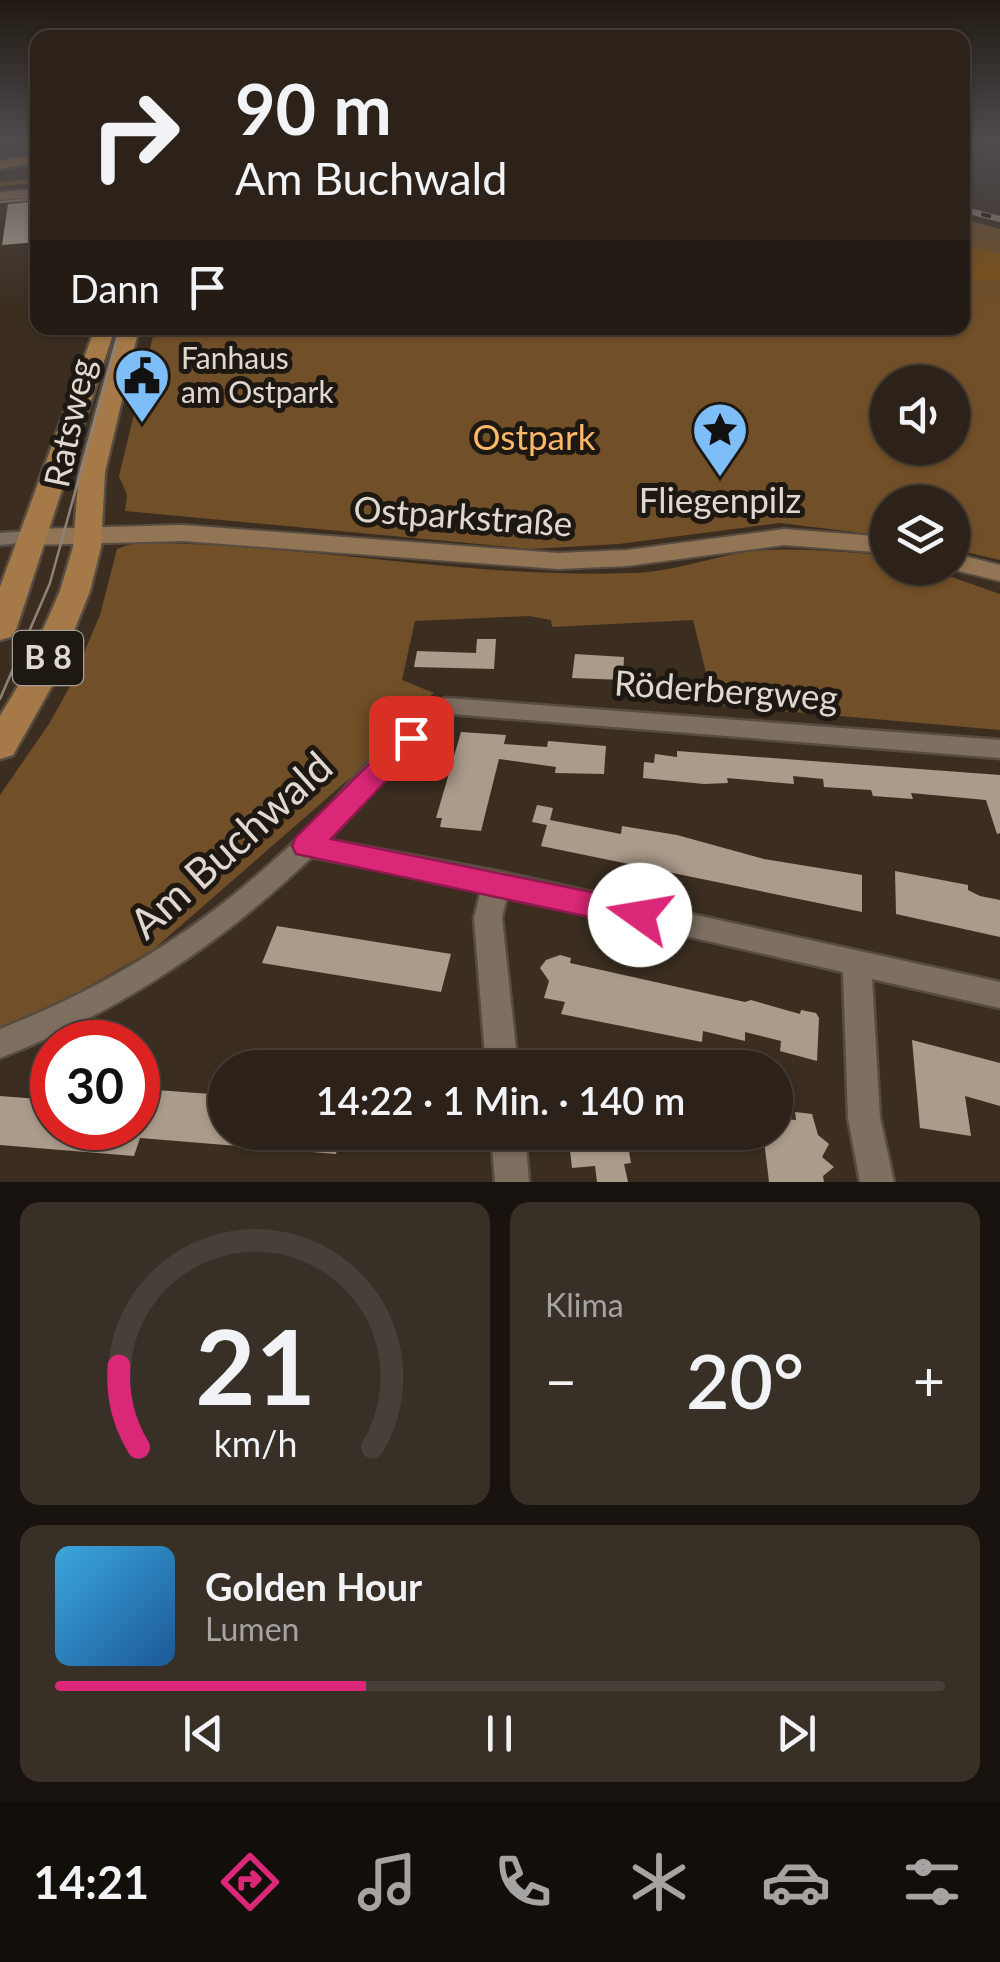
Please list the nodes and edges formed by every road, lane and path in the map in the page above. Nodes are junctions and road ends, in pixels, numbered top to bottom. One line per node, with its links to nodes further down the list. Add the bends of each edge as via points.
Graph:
1 (103, 335): 3 (main road, Ratsweg / B 8)
2 (127, 335): 6 (main road, Ratsweg / B 8, via 92,472)
3 (42, 502): 4 (main road, Ratsweg / B 8); 6 (street, via 46,520)
4 (38, 537): 5 (street); 6 (street, via 70,545 81,556); 10 (main road, B 8)
5 (0, 539)
6 (83, 544): 7 (street, Ostparkstraße, via 255,536 558,561 784,537); 12 (main road, B 8, via 66,619)
7 (870, 544)
8 (970, 566): 9 (street)
9 (1000, 573)
10 (0, 630)
11 (446, 706): 13 (street, Röderbergweg); 14 (street, Am Buchwald)
12 (0, 746)
13 (1000, 749)
14 (307, 846): 15 (street); 18 (street, Am Buchwald, via 146,976)
15 (496, 882): 16 (street); 19 (street, via 488,918)
16 (857, 964): 17 (street); 22 (street, via 864,1118)
17 (1000, 996)
18 (0, 1044)
19 (500, 1050)
20 (509, 1150): 21 (street)
21 (512, 1182)
22 (877, 1182)

